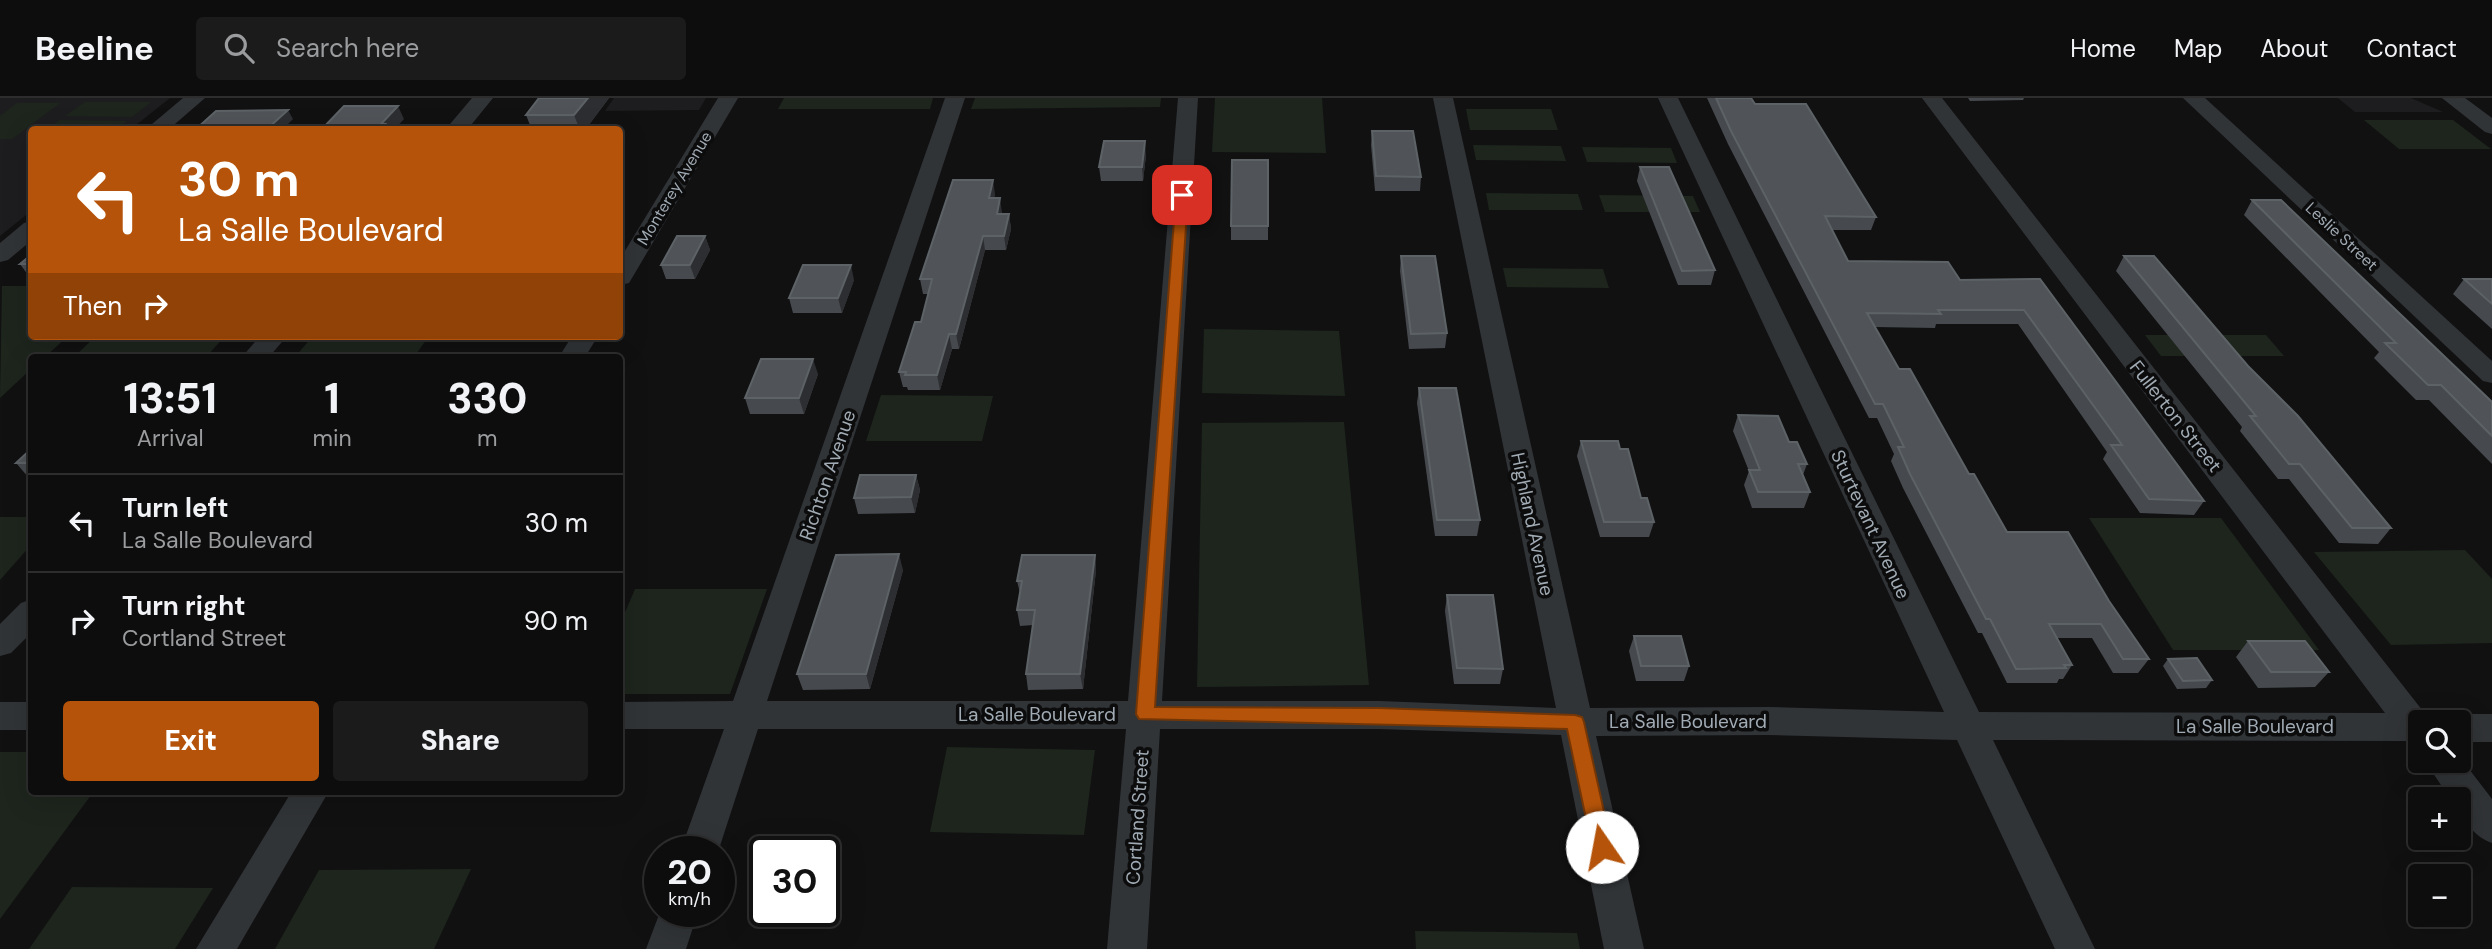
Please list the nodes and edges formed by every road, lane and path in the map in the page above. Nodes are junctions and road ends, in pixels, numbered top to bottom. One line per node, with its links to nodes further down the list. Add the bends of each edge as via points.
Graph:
1 (195, 98): 11 (street)
2 (482, 98): 12 (street)
3 (728, 98): 16 (street, Monterey Avenue)
4 (955, 98): 24 (street, Richton Avenue)
5 (1188, 98): 22 (street, Cortland Street)
6 (1443, 98): 28 (street, Highland Avenue)
7 (1668, 98): 29 (street, Sturtevant Avenue)
8 (1932, 98): 25 (street, Fullerton Street)
9 (2193, 98): 19 (street, Leslie Street)
10 (2452, 98): 13 (street)
11 (160, 126)
12 (458, 126)
13 (2492, 128)
14 (28, 231): 15 (street)
15 (0, 255)
16 (623, 273)
17 (270, 340): 18 (street)
18 (258, 354)
19 (2492, 375)
20 (28, 615): 21 (street)
21 (0, 645)
22 (1145, 714): 24 (street, La Salle Boulevard); 28 (street, La Salle Boulevard); 40 (street, Cortland Street)
23 (623, 715): 24 (street, La Salle Boulevard)
24 (745, 715): 36 (street, Richton Avenue)
25 (2408, 715)
26 (0, 716): 27 (street)
27 (28, 716)
28 (1575, 722): 29 (street, La Salle Boulevard, via 1768,720); 41 (street, Highland Avenue)
29 (1968, 726): 32 (street, La Salle Boulevard); 42 (street, Sturtevant Avenue)
30 (2471, 728): 31 (street)
31 (2492, 728)
32 (2408, 729)
33 (2451, 773): 35 (street)
34 (309, 795): 38 (street)
35 (2492, 827)
36 (704, 836)
37 (674, 927): 39 (street)
38 (216, 949)
39 (667, 949)
40 (1127, 949)
41 (1624, 949)
42 (2075, 949)

